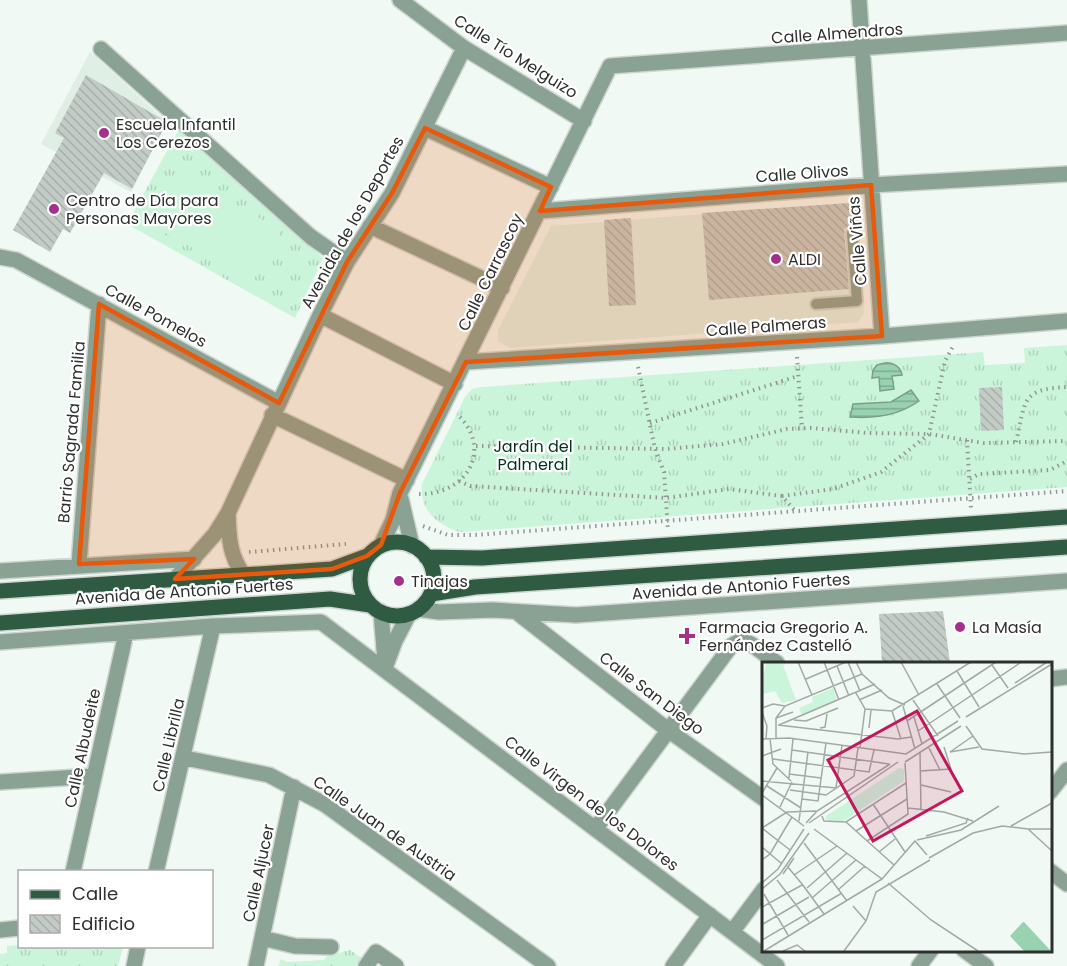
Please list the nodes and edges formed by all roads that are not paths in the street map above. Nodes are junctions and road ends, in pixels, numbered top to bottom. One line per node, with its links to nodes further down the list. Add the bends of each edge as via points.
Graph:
1 (400, 0): 4 (street, Calle Tío Melguizo)
2 (859, 0): 6 (street, Calle Viñas)
3 (1067, 33): 6 (street, Calle Almendros)
4 (464, 48): 8 (street, Calle Tío Melguizo); 9 (street, Avenida de los Deportes)
5 (101, 49): 17 (street, via 311,237)
6 (862, 49): 7 (street, Calle Almendros); 11 (street, Calle Viñas)
7 (610, 66): 8 (street, Calle Carrascoy)
8 (584, 121): 12 (street, Calle Carrascoy)
9 (425, 128): 12 (street); 14 (street, Avenida de los Deportes, via 392,193)
10 (1067, 174): 11 (street, Calle Olivos)
11 (871, 185): 13 (street, Calle Olivos); 23 (street, Calle Viñas)
12 (551, 187): 13 (street, Calle Carrascoy)
13 (540, 212): 18 (street, Calle Carrascoy)
14 (370, 226): 17 (street, Avenida de los Deportes); 18 (street)
15 (852, 233): 20 (lane, via 857,301)
16 (0, 257): 19 (street, Calle Pomelos, via 16,260)
17 (347, 262): 21 (street, Avenida de los Deportes)
18 (502, 288): 24 (street, Calle Carrascoy)
19 (99, 304): 26 (street, Calle Pomelos); 36 (street, Barrio Sagrada Familia)
20 (816, 304)
21 (320, 315): 25 (street); 26 (street, Avenida de los Deportes)
22 (1067, 321): 23 (street, Calle Palmeras)
23 (882, 336): 24 (street, Calle Palmeras)
24 (466, 362): 25 (street, Calle Carrascoy)
25 (455, 384): 27 (street, Calle Carrascoy)
26 (275, 409): 27 (street, Calle Pomelos); 28 (street, Avenida de los Deportes)
27 (404, 486): 30 (street, Calle Carrascoy); 31 (street, via 405,522)
28 (228, 513): 35 (street, Avenida de los Deportes); 38 (street, via 231,553)
29 (1067, 517): 34 (main road, via 482,558)
30 (381, 545): 31 (main road, via 392,542); 33 (main road)
31 (412, 546): 34 (main road)
32 (1067, 547): 42 (main road, Avenida de Antonio Fuertes, via 475,587)
33 (367, 556): 38 (main road, Avenida de Antonio Fuertes, via 332,569); 43 (main road, via 360,575 364,596)
34 (426, 557): 42 (main road, via 433,574)
35 (194, 559): 36 (street, Avenida de Antonio Fuertes); 39 (street, Avenida de los Deportes)
36 (79, 564): 37 (street, Avenida de Antonio Fuertes)
37 (0, 571)
38 (243, 574): 39 (main road, Avenida de Antonio Fuertes)
39 (175, 579): 41 (main road, Avenida de Antonio Fuertes)
40 (1067, 581): 45 (street, Avenida de Antonio Fuertes, via 576,615)
41 (0, 591)
42 (431, 594): 44 (main road)
43 (375, 608): 44 (main road, via 400,616); 46 (main road, Avenida de Antonio Fuertes, via 330,599); 51 (street)
44 (414, 611): 45 (street, Avenida de Antonio Fuertes, via 493,610); 51 (street, via 395,641)
45 (519, 614): 54 (street, Calle San Diego)
46 (0, 622)
47 (213, 626): 48 (street); 51 (street, Calle Virgen de los Dolores, via 321,622); 55 (street, Calle Librilla)
48 (126, 633): 49 (street); 57 (street, Calle Albudeite)
49 (0, 642)
50 (776, 662): 54 (street, via 741,640 731,646)
51 (385, 668): 62 (street, Calle Virgen de los Dolores)
52 (1067, 677): 53 (street)
53 (1052, 679)
54 (668, 730): 61 (street, Calle San Diego); 62 (street)
55 (185, 758): 59 (street, Calle Juan de Austria, via 268,775); 64 (street, Calle Librilla)
56 (1067, 770): 60 (street)
57 (94, 776): 58 (street); 63 (street, Calle Albudeite)
58 (0, 782)
59 (294, 787): 72 (street, Calle Aljucer); 81 (street, Calle Juan de Austria, via 324,804)
60 (1052, 789)
61 (762, 798)
62 (596, 828): 68 (street, Calle Virgen de los Dolores)
63 (73, 870)
64 (157, 870)
65 (1052, 873): 66 (street)
66 (1067, 884)
67 (762, 892): 71 (street)
68 (710, 915): 71 (street, Calle Virgen de los Dolores); 82 (street)
69 (18, 928): 70 (street)
70 (0, 930)
71 (732, 932): 83 (street, Calle Virgen de los Dolores)
72 (262, 938): 73 (street); 78 (street, Calle Aljucer)
73 (330, 947)
74 (138, 948): 77 (street)
75 (931, 951): 84 (street)
76 (965, 951): 85 (street)
77 (134, 966)
78 (256, 966)
79 (366, 966): 80 (street, via 376,952)
80 (396, 966)
81 (548, 966)
82 (673, 966)
83 (777, 966)
84 (919, 966)
85 (986, 966)

